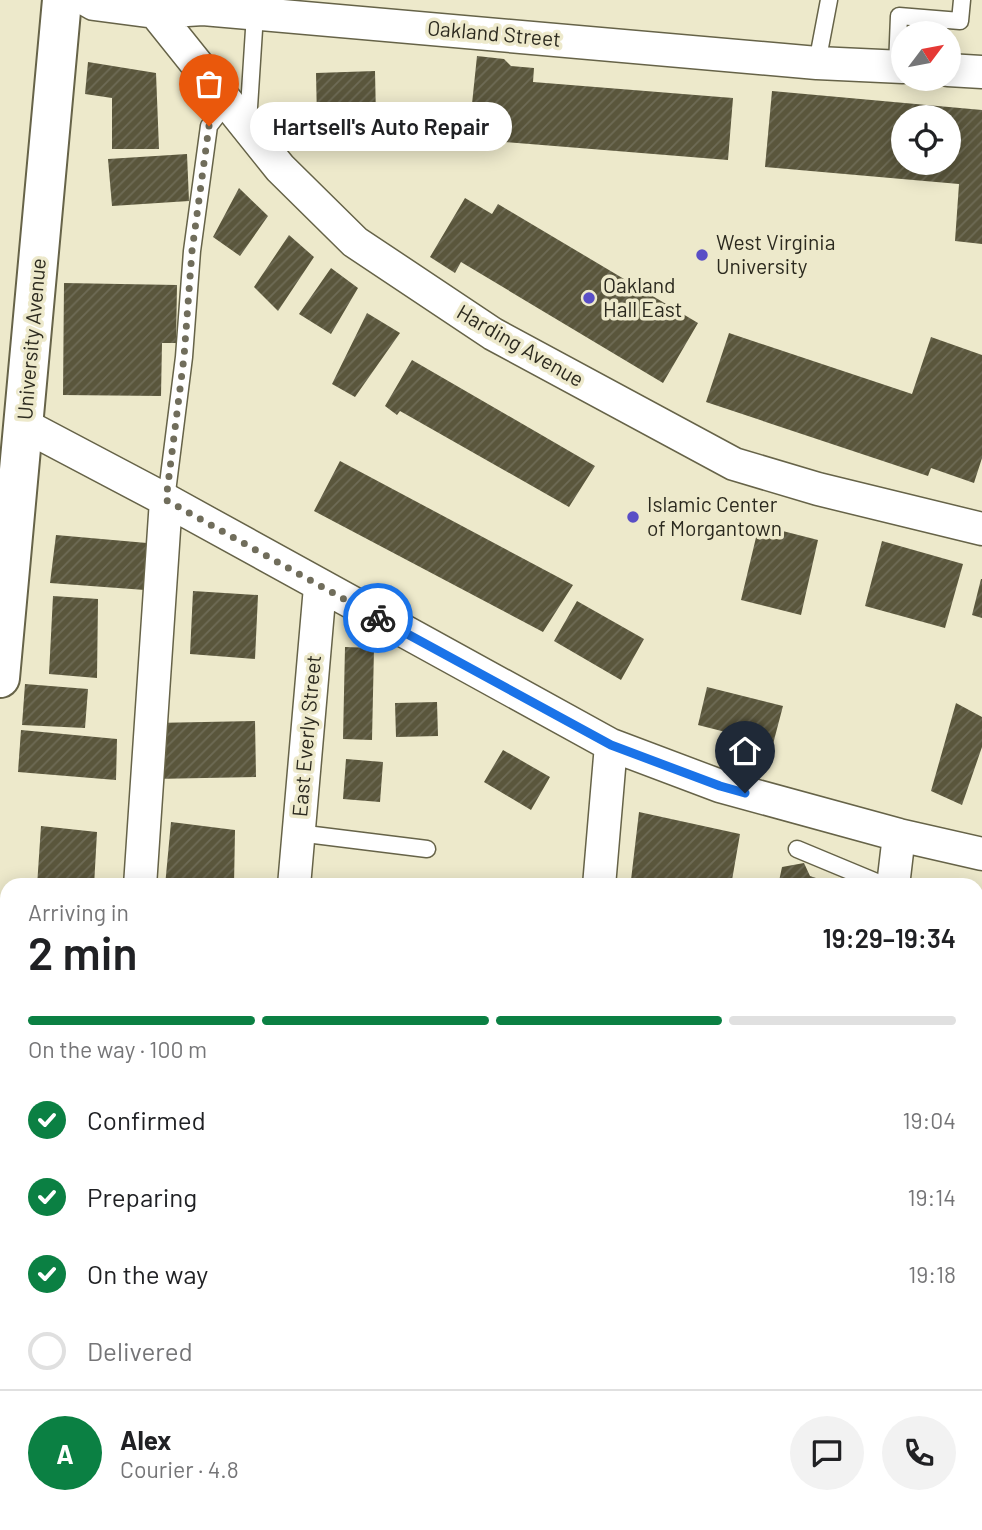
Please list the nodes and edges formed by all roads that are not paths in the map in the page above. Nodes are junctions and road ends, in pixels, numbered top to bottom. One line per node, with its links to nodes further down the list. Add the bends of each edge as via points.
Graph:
1 (62, 0): 17 (street, University Avenue)
2 (87, 0): 6 (street, Oakland Street)
3 (829, 0): 11 (lane)
4 (962, 0): 10 (lane)
5 (359, 11): 7 (street, Oakland Street); 11 (street, Oakland Street)
6 (155, 12): 7 (street, Oakland Street, via 203,9); 15 (street, Harding Avenue)
7 (255, 14): 16 (lane)
8 (899, 21): 9 (lane, via 899,16)
9 (960, 21)
10 (960, 21)
11 (817, 63): 12 (street, Oakland Street)
12 (891, 67)
13 (961, 71): 14 (street)
14 (982, 72)
15 (227, 103): 16 (street, Harding Avenue); 18 (lane, via 209,126)
16 (247, 129): 19 (street, Harding Avenue, via 279,169 355,242 505,341 734,464)
17 (24, 425): 18 (street); 21 (street, University Avenue)
18 (166, 500): 20 (street); 29 (street)
19 (982, 529)
20 (320, 587): 23 (street); 24 (street, East Everly Street)
21 (3, 612): 22 (street, University Avenue)
22 (0, 678)
23 (611, 745): 25 (street, via 720,786); 31 (street)
24 (298, 833): 26 (lane); 30 (street, East Everly Street)
25 (899, 835): 28 (street); 33 (street)
26 (427, 849)
27 (797, 849): 32 (lane)
28 (982, 854)
29 (141, 878)
30 (295, 878)
31 (600, 878)
32 (867, 878)
33 (894, 878)

